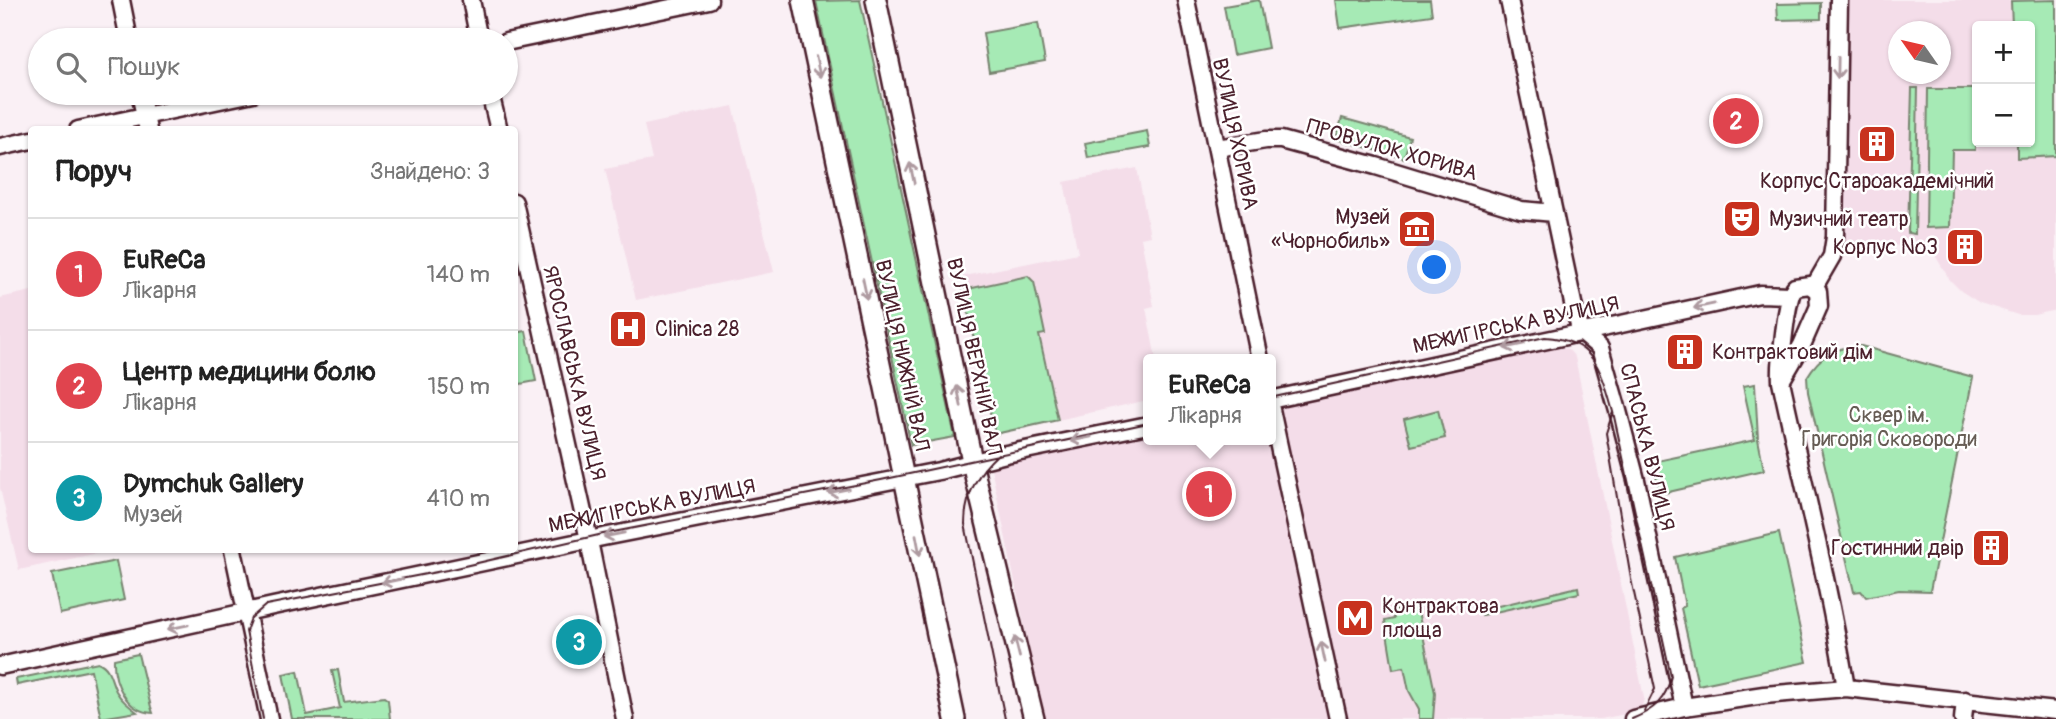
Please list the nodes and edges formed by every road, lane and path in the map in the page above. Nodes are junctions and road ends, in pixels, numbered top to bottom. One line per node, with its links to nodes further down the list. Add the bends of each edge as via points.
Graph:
1 (121, 0): 9 (street)
2 (471, 0): 10 (street)
3 (709, 0): 11 (street)
4 (803, 0): 32 (main road, ВУЛИЦЯ НИЖНІЙ ВАЛ, one-way to 32)
5 (876, 0): 31 (main road, ВУЛИЦЯ ВЕРХНІЙ ВАЛ, one-way to 5)
6 (1186, 0): 19 (street, ВУЛИЦЯ ХОРИВА)
7 (1509, 0): 20 (street, СПАСЬКА ВУЛИЦЯ)
8 (1839, 0): 22 (street, one-way to 22, via 1835,237 1832,256)
9 (127, 28)
10 (477, 28)
11 (518, 40)
12 (209, 105): 14 (street)
13 (493, 105): 16 (street)
14 (146, 122): 15 (street)
15 (112, 126)
16 (498, 126)
17 (28, 141): 18 (street)
18 (0, 147)
19 (1217, 148): 20 (street, ПРОВУЛОК ХОРИВА, via 1281,140 1521,210); 26 (street, ВУЛИЦЯ ХОРИВА)
20 (1554, 213): 25 (street, СПАСЬКА ВУЛИЦЯ)
21 (518, 220): 33 (street, ЯРОСЛАВСЬКА ВУЛИЦЯ)
22 (1814, 287): 23 (street, via 1800,284); 24 (street, via 1820,301)
23 (1790, 300): 24 (street, via 1802,315); 25 (street, МЕЖИГІРСЬКА ВУЛИЦЯ, one-way to 25, via 1760,294); 27 (street)
24 (1816, 310): 27 (street)
25 (1581, 332): 28 (street, МЕЖИГІРСЬКА ВУЛИЦЯ, one-way to 28); 39 (street, СПАСЬКА ВУЛИЦЯ, via 1600,348 1618,411)
26 (1260, 354)
27 (1781, 381): 37 (street)
28 (1276, 402)
29 (1143, 426): 31 (street, МЕЖИГІРСЬКА ВУЛИЦЯ, one-way to 31)
30 (1276, 431): 45 (street, one-way to 30)
31 (973, 463): 32 (street, МЕЖИГІРСЬКА ВУЛИЦЯ); 44 (main road, ВУЛИЦЯ ВЕРХНІЙ ВАЛ, one-way to 31)
32 (905, 478): 33 (street, МЕЖИГІРСЬКА ВУЛИЦЯ, one-way to 33); 43 (main road, ВУЛИЦЯ НИЖНІЙ ВАЛ, one-way to 43)
33 (589, 540): 35 (street, МЕЖИГІРСЬКА ВУЛИЦЯ, one-way to 35); 42 (street, ЯРОСЛАВСЬКА ВУЛИЦЯ)
34 (234, 553): 35 (street)
35 (245, 612): 36 (street, МЕЖИГІРСЬКА ВУЛИЦЯ, one-way to 36); 41 (street)
36 (0, 666)
37 (1846, 688): 38 (street); 39 (street)
38 (1965, 700): 40 (street); 47 (street)
39 (1684, 707): 46 (street)
40 (2056, 711)
41 (269, 719)
42 (625, 719)
43 (955, 719)
44 (1034, 719)
45 (1338, 719)
46 (1633, 719)
47 (1963, 719)

